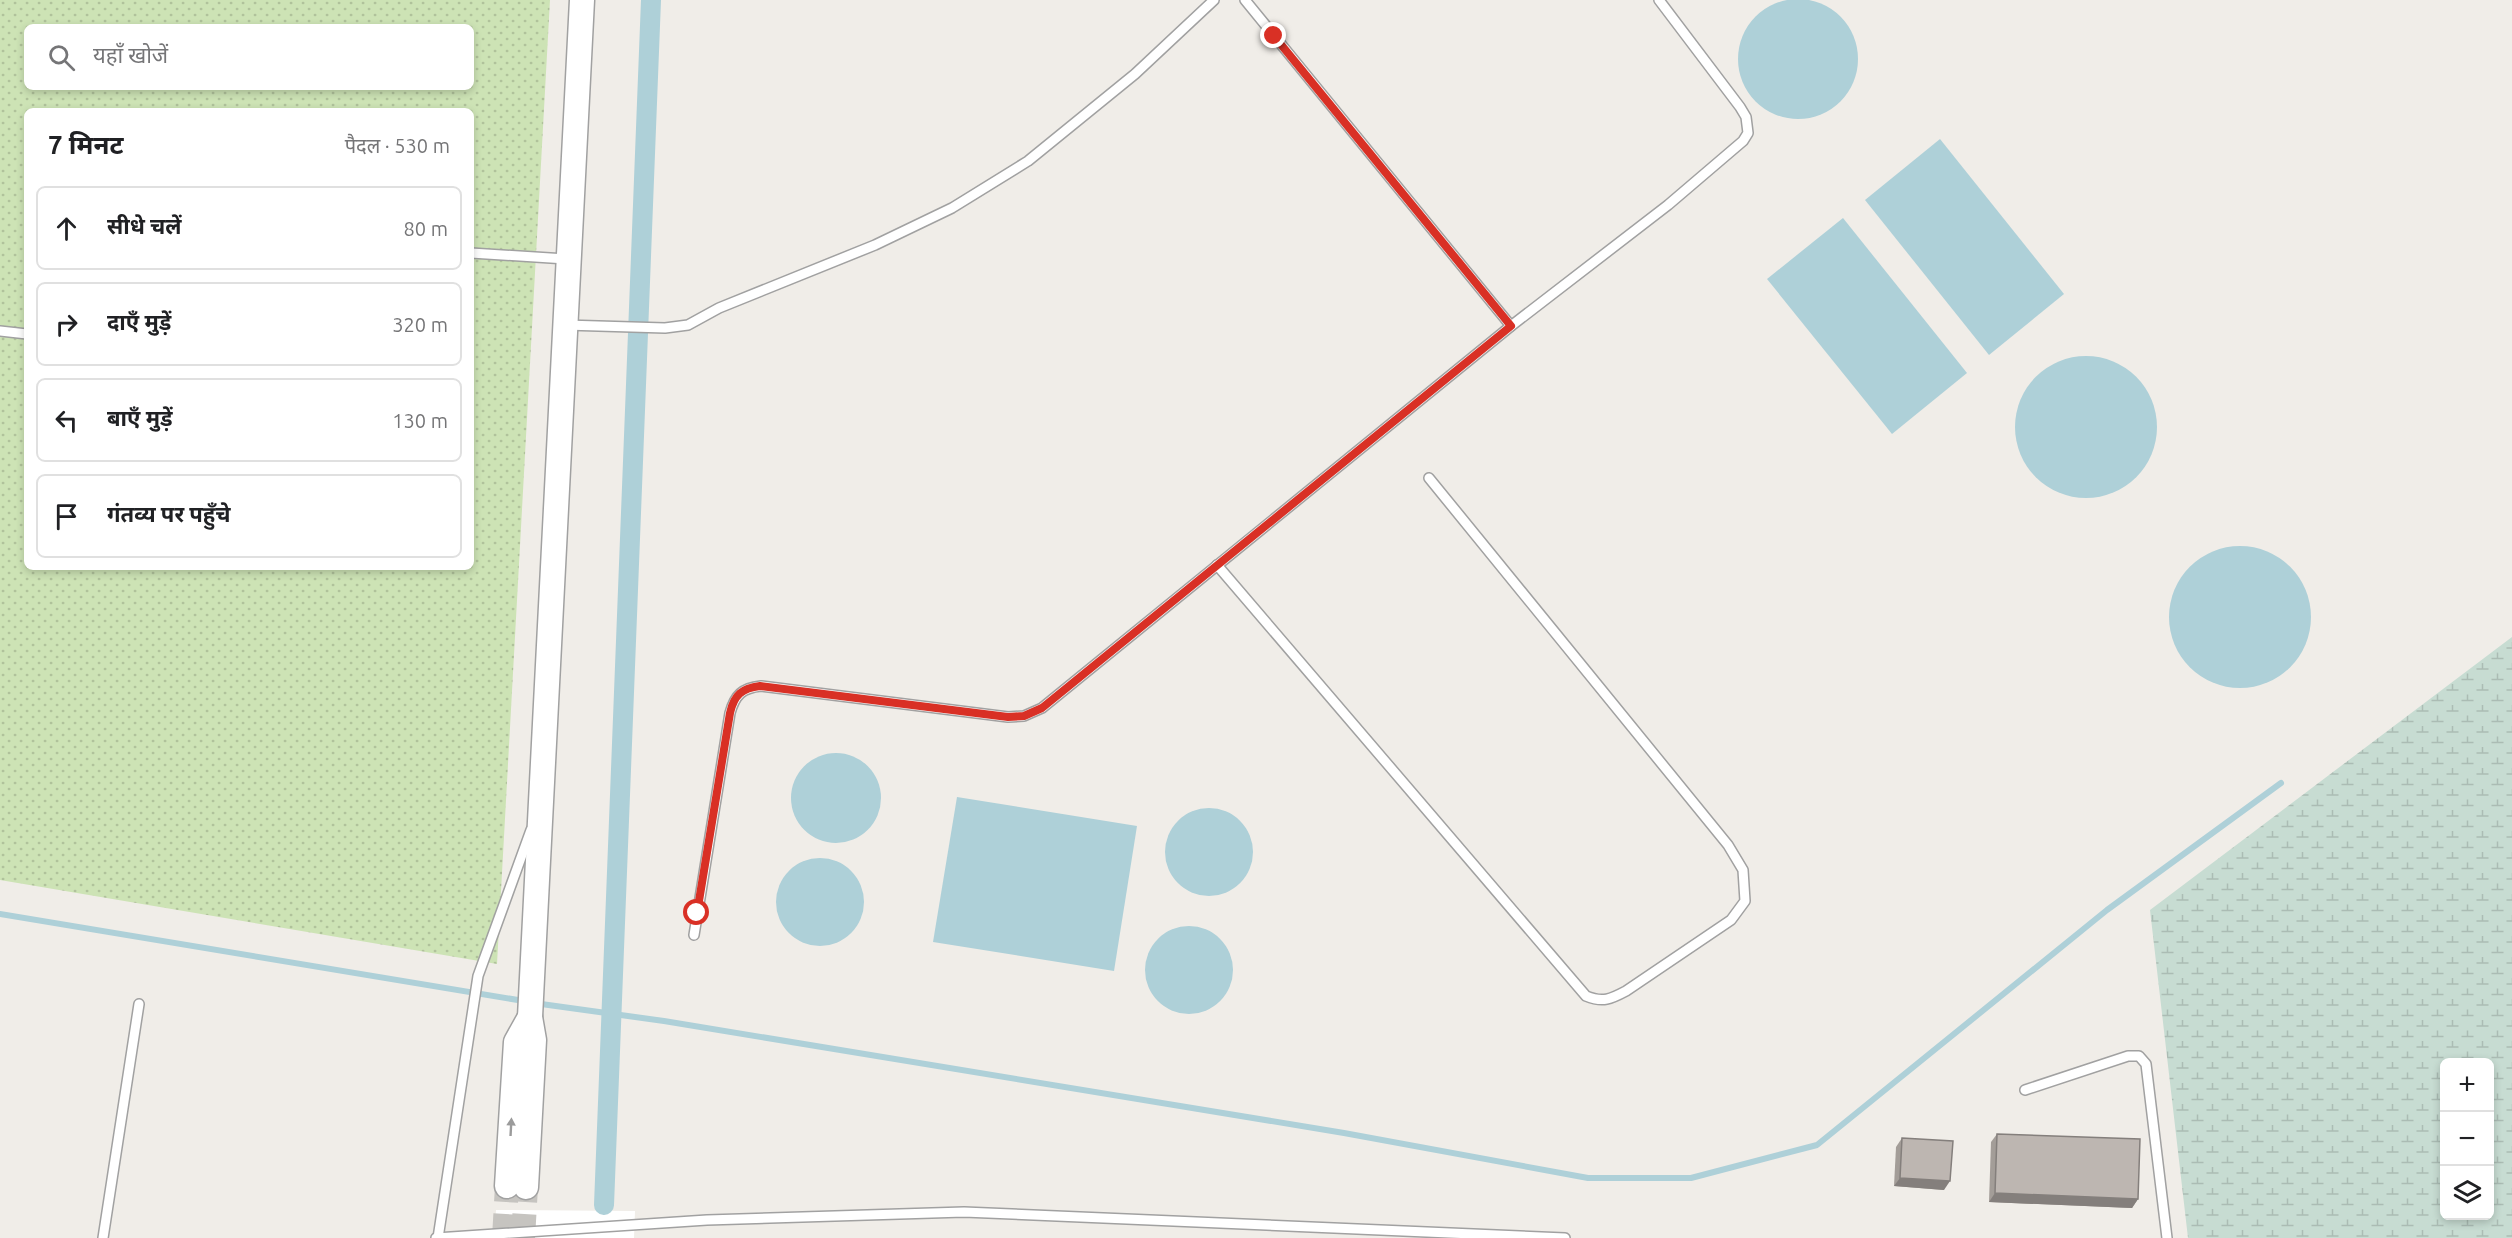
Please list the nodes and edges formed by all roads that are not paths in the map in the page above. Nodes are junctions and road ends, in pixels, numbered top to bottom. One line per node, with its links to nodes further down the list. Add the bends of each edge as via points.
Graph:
1 (582, 0): 6 (street)
2 (1214, 0): 7 (lane, via 1135,74 1028,161 952,208 688,325)
3 (1245, 0): 8 (lane)
4 (1659, 0): 8 (lane, via 1740,107 1748,133 1668,204)
5 (474, 253): 6 (lane)
6 (569, 259): 7 (street)
7 (565, 325): 13 (street)
8 (1511, 326): 12 (lane)
9 (0, 331): 10 (lane)
10 (24, 334)
11 (1429, 478): 12 (lane, via 1728,845 1743,870 1745,901 1731,920 1612,998 1603,1001 1586,996)
12 (1217, 566): 14 (lane, via 1042,708 1024,716 760,686 738,693 730,713)
13 (541, 802): 17 (street, via 530,1017 534,1040); 19 (lane, via 478,976)
14 (694, 935)
15 (139, 1004): 18 (lane)
16 (2025, 1090): 21 (lane, via 2128,1056 2143,1060)
17 (517, 1186)
18 (103, 1238)
19 (437, 1238): 20 (lane, via 707,1220 964,1212)
20 (1565, 1238)
21 (2167, 1238)

